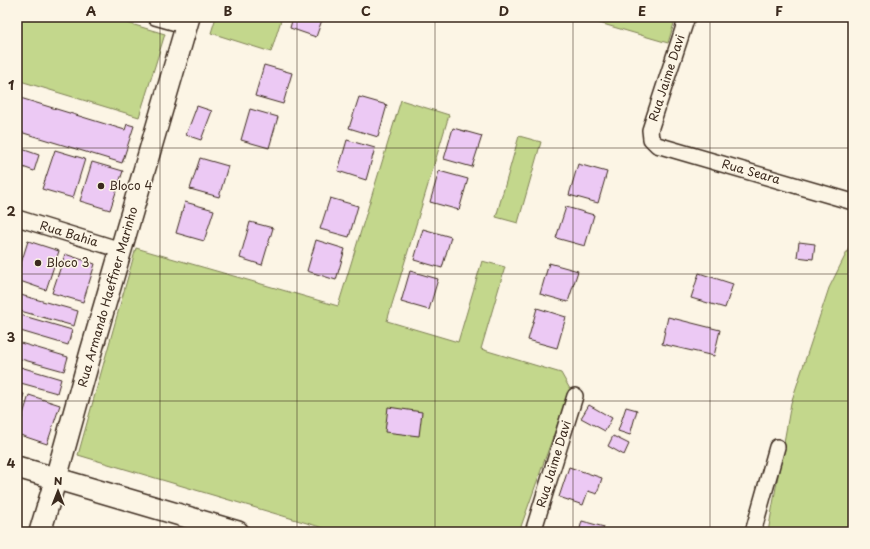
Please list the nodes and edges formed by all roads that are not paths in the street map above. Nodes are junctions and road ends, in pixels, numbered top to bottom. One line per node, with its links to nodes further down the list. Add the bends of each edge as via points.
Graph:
1 (155, 17): 3 (street)
2 (687, 17): 4 (street, Rua Jaime Davi, via 650,130)
3 (188, 22): 7 (street, Rua Armando Haeffner Marinho)
4 (651, 139): 5 (street, Rua Seara, via 657,144)
5 (853, 202)
6 (17, 218): 7 (street, Rua Bahia)
7 (121, 250): 11 (street, Rua Armando Haeffner Marinho)
8 (575, 396): 14 (street, Rua Jaime Davi)
9 (778, 447): 15 (street)
10 (17, 467): 11 (street)
11 (56, 478): 12 (street, Rua Armando Haeffner Marinho); 13 (street)
12 (40, 532)
13 (238, 532)
14 (533, 532)
15 (753, 532)

